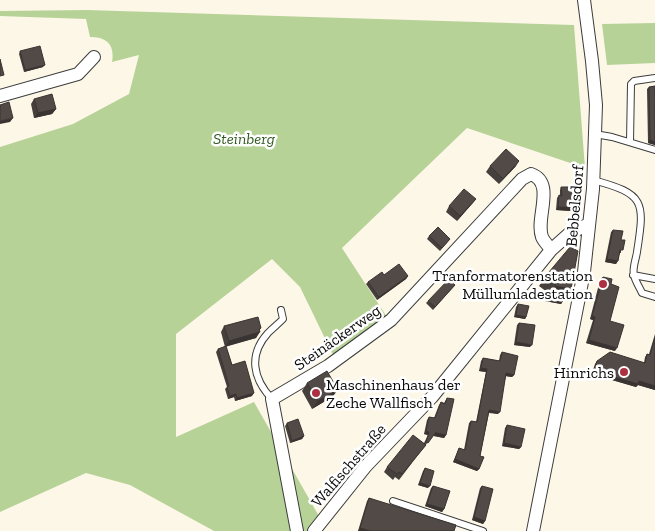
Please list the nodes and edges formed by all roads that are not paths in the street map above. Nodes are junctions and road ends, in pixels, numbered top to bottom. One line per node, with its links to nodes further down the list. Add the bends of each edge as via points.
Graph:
1 (584, 0): 5 (street, Bebbelsdorf, via 596,105)
2 (94, 57): 4 (street, via 78,74)
3 (655, 78): 6 (lane, via 631,84)
4 (0, 96)
5 (596, 134): 6 (lane); 8 (street, Bebbelsdorf)
6 (630, 142): 7 (lane)
7 (655, 150)
8 (593, 180): 9 (street, Bebbelsdorf); 11 (lane, via 624,189 640,208 642,221)
9 (589, 224): 10 (street, Walfischstraße, via 570,232); 20 (street, Bebbelsdorf, via 584,272)
10 (552, 250): 15 (street, Steinäckerweg, via 542,237 542,182 531,174 522,179 391,320 328,366); 18 (street, Walfischstraße, via 432,397 366,466)
11 (633, 275): 12 (lane); 13 (lane, via 642,293)
12 (655, 279)
13 (655, 297)
14 (282, 310): 15 (lane, via 282,319 264,339 255,359 259,383)
15 (272, 399): 17 (street)
16 (393, 500): 19 (lane)
17 (297, 531)
18 (314, 531)
19 (483, 531)
20 (534, 531)

